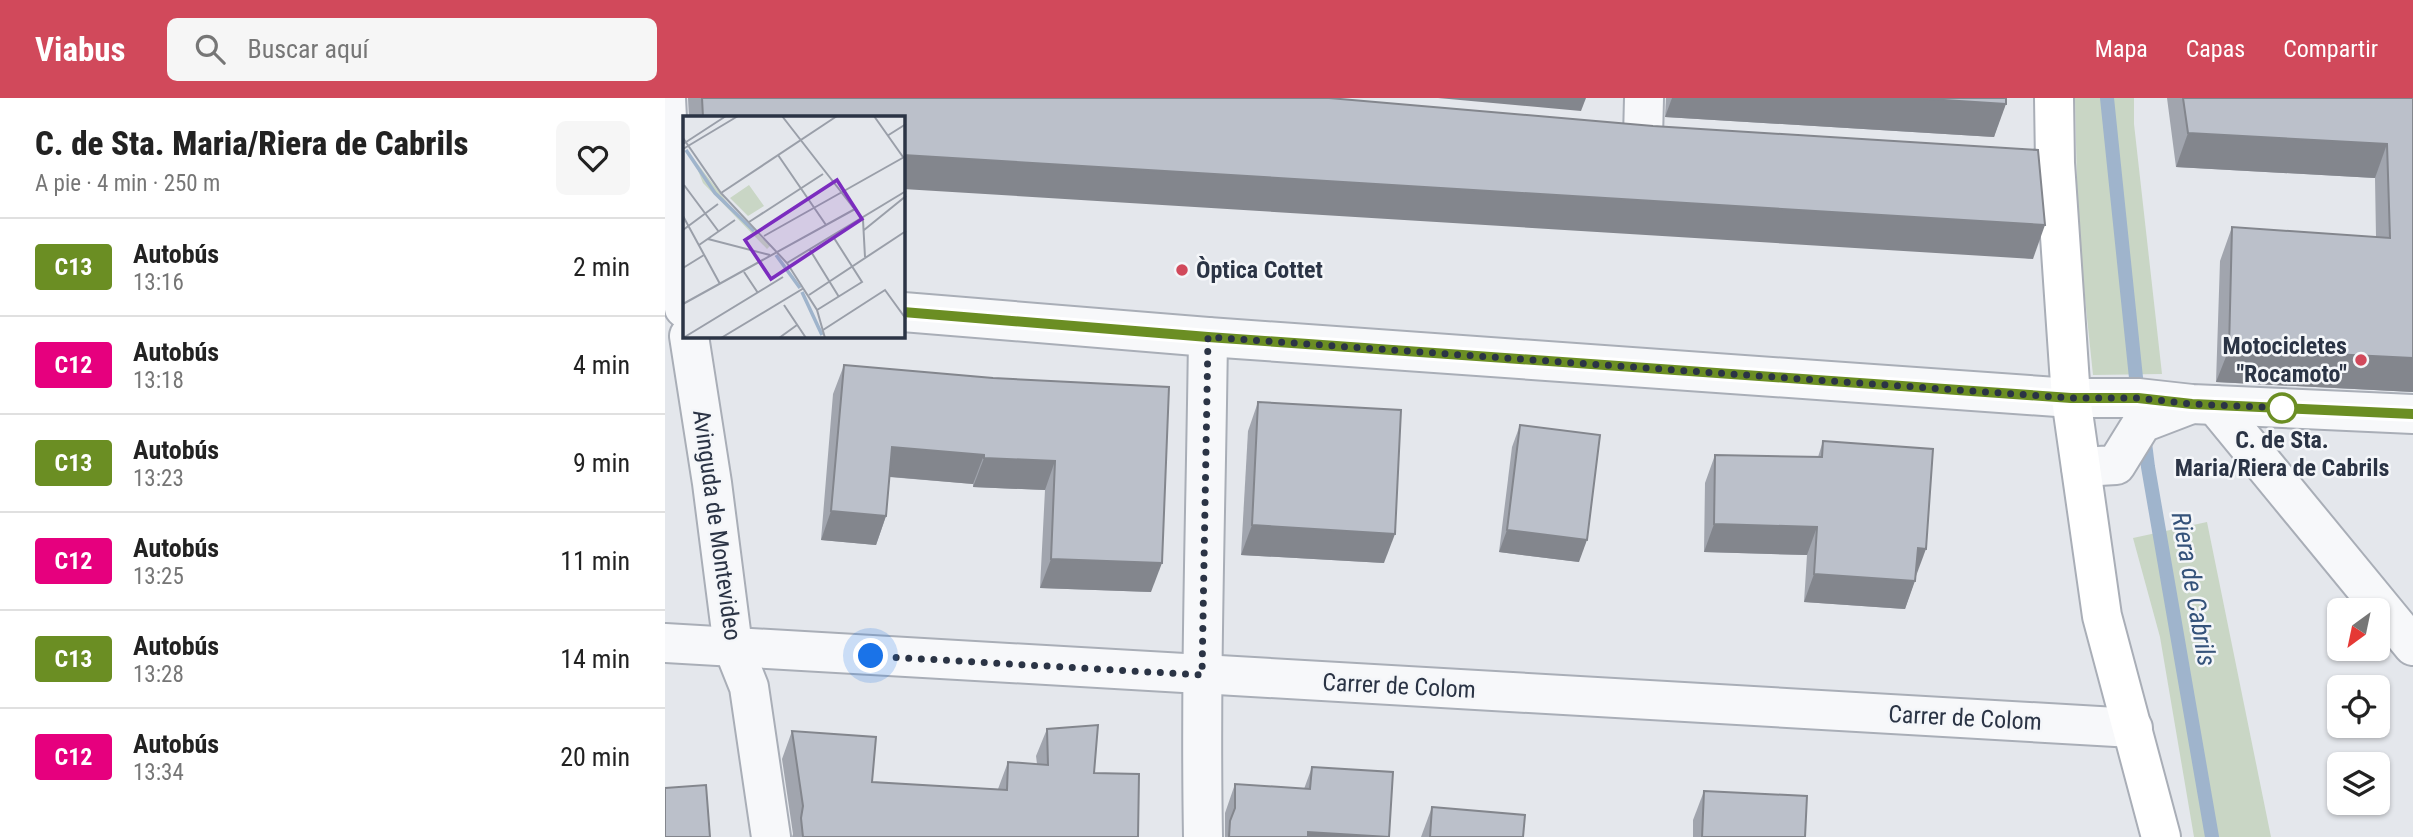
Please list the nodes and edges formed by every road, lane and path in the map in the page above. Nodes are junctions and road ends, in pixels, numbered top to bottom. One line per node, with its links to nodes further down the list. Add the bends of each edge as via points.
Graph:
1 (666, 98): 7 (street, via 673,240)
2 (1644, 98): 4 (street, via 1629,136)
3 (2054, 98): 6 (street)
4 (1684, 140)
5 (2014, 161): 6 (street)
6 (2056, 163): 11 (street)
7 (683, 294)
8 (905, 312): 9 (street)
9 (1208, 337): 11 (street); 18 (street)
10 (689, 338): 17 (street, Avinguda de Montevideo)
11 (2071, 398): 12 (street, via 2138,398); 14 (street)
12 (2204, 405): 13 (street); 14 (street, via 2142,423 2116,465); 16 (street)
13 (2413, 414)
14 (2081, 467): 19 (street, via 2102,616)
15 (665, 643): 17 (street, Carrer de Colom)
16 (2413, 646)
17 (733, 648): 18 (street, Carrer de Colom); 20 (street, Avinguda de Montevideo, via 749,687)
18 (1202, 675): 19 (street, Carrer de Colom); 21 (street)
19 (2133, 728): 22 (street)
20 (771, 837)
21 (1203, 837)
22 (2161, 837)

